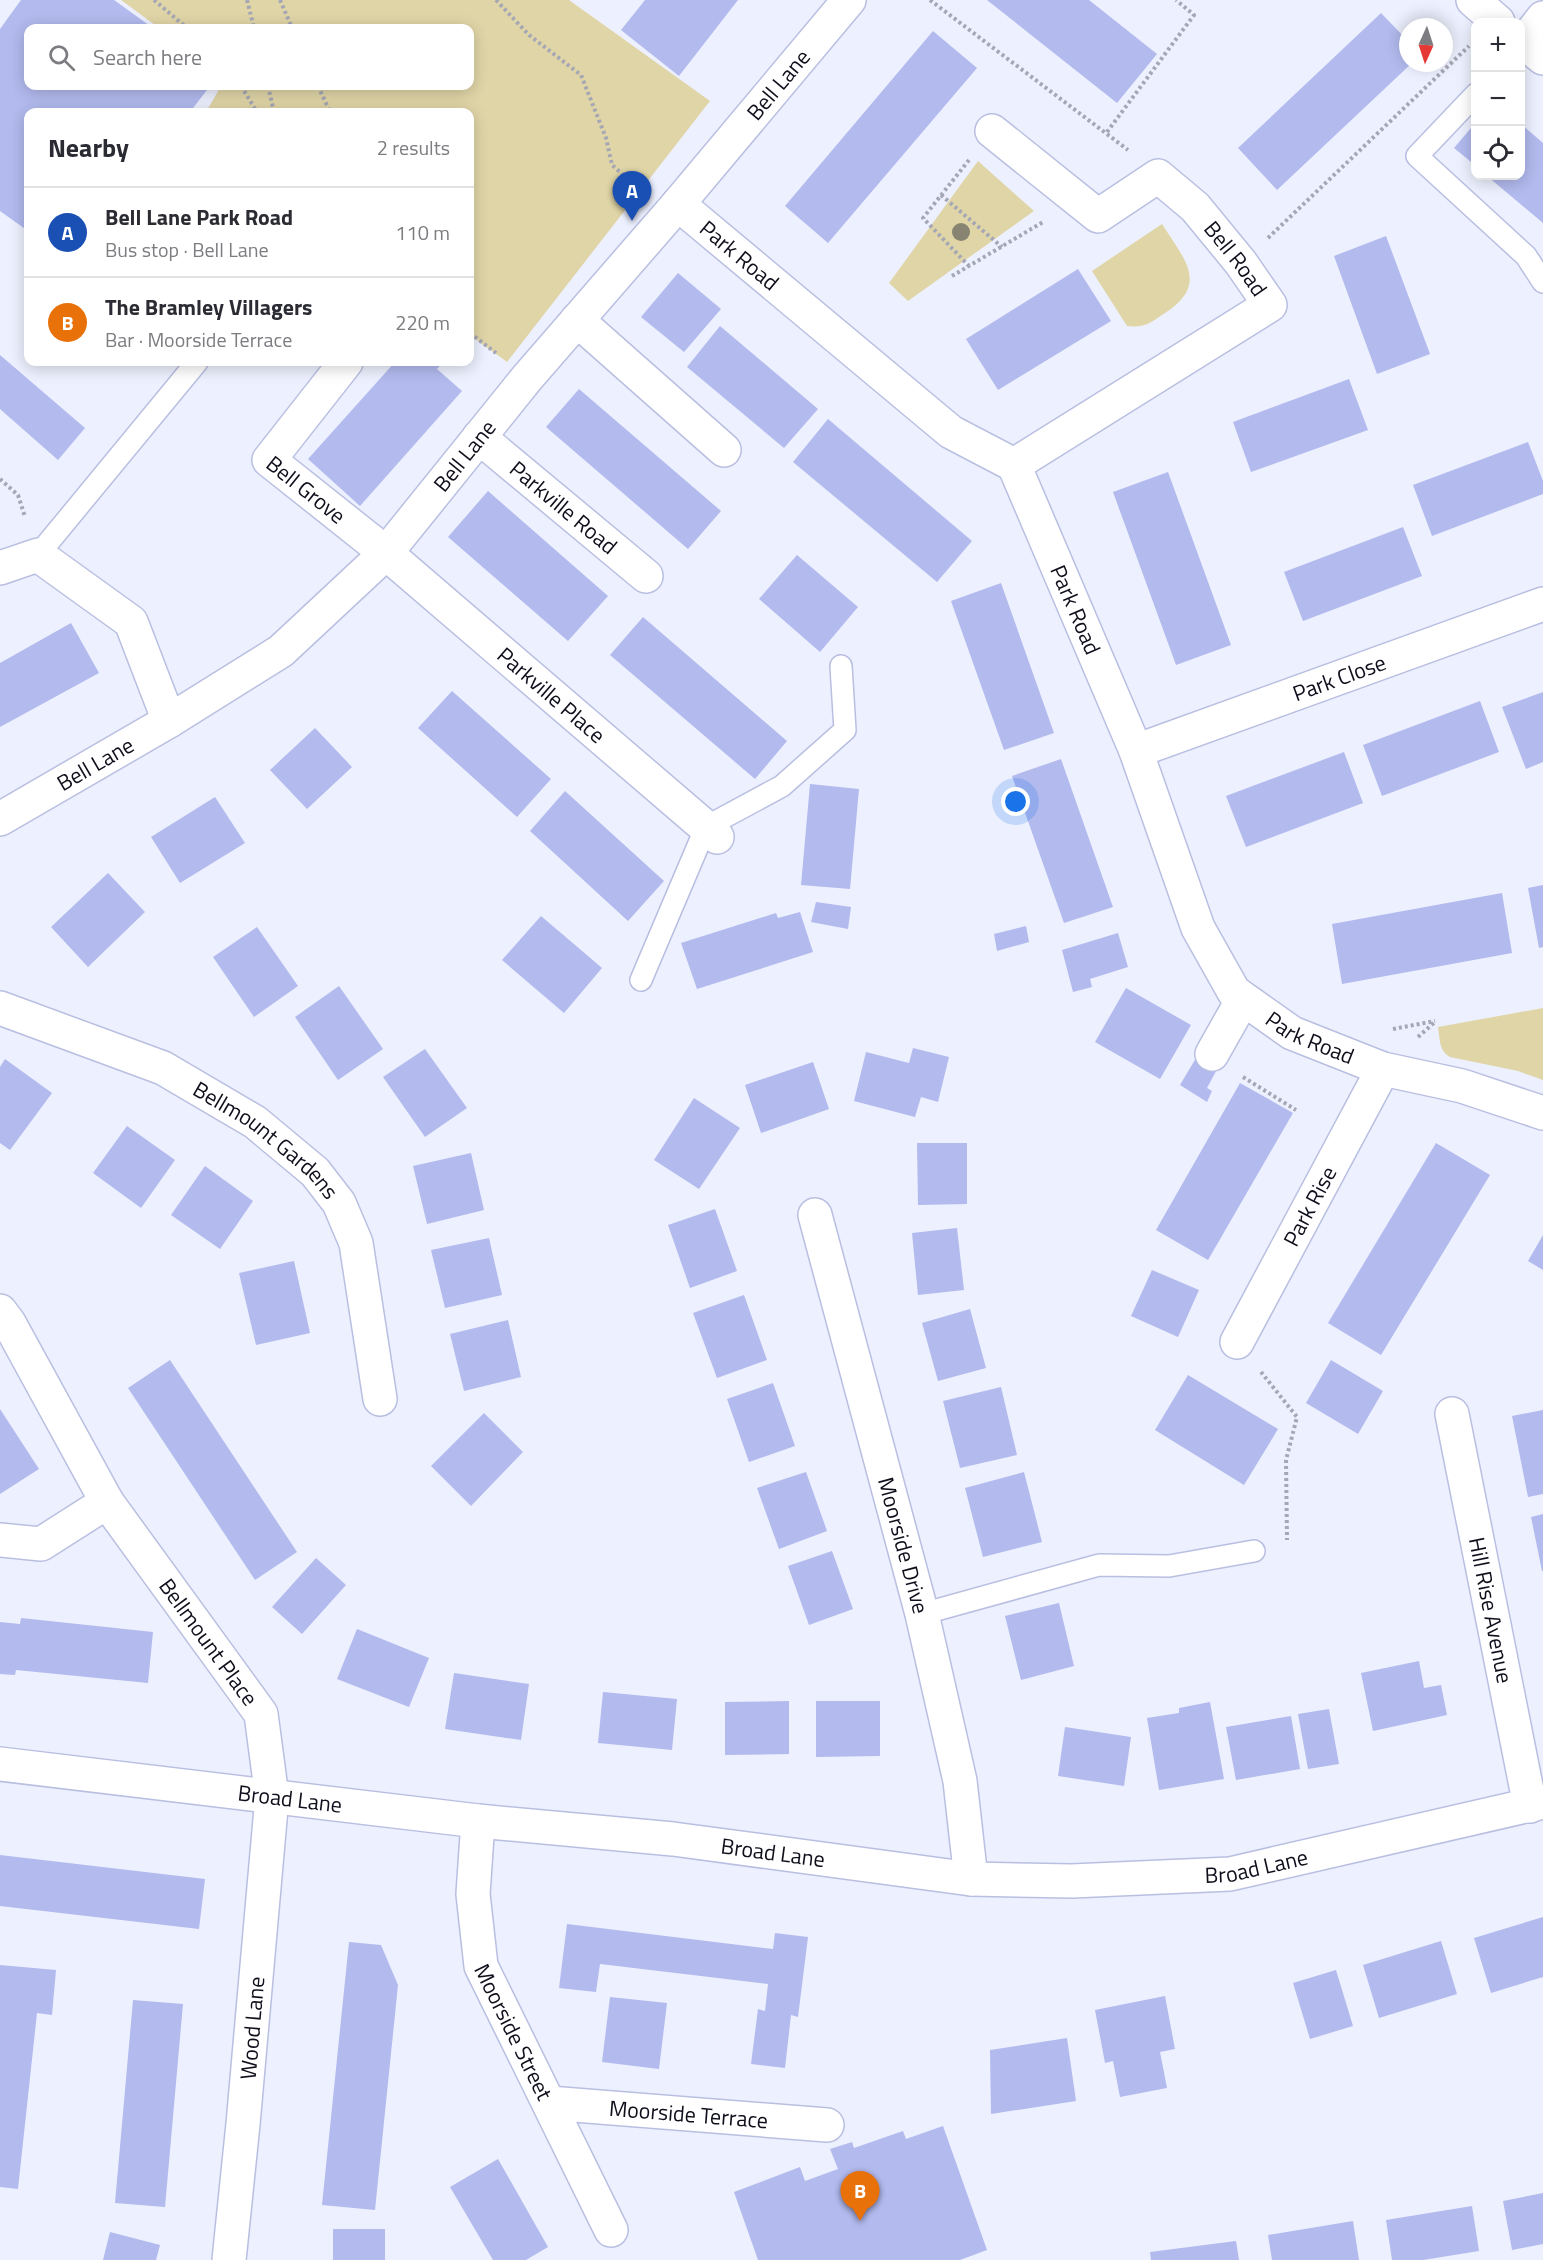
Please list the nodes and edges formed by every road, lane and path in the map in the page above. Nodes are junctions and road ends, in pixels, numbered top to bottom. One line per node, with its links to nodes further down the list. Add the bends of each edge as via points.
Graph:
1 (154, 0): 10 (path)
2 (247, 0): 11 (path)
3 (280, 0): 12 (path)
4 (496, 0): 26 (path, via 529,35 581,75 606,138 612,165)
5 (849, 0): 26 (street, Bell Lane)
6 (930, 0): 22 (path)
7 (1176, 0): 22 (path, via 1194,15)
8 (1473, 0): 9 (street)
9 (1493, 18)
10 (182, 24)
11 (253, 24)
12 (290, 24)
13 (1471, 45): 29 (path)
14 (243, 90): 18 (path)
15 (269, 90): 19 (path)
16 (320, 90): 20 (path)
17 (1471, 99): 32 (lane, via 1417,156 1526,256)
18 (255, 108)
19 (273, 108)
20 (328, 108)
21 (993, 131): 24 (street, via 1098,216)
22 (1107, 132): 24 (path)
23 (971, 158): 25 (path)
24 (1158, 176): 29 (street, Bell Road, via 1195,207)
25 (941, 195): 28 (path); 30 (path, via 923,218)
26 (673, 210): 33 (street, Bell Lane); 38 (street, Park Road, via 951,432)
27 (1052, 217): 28 (path)
28 (1002, 247): 30 (path)
29 (1242, 263): 38 (street, Bell Road, via 1270,305)
30 (969, 266): 31 (path)
31 (952, 276)
32 (1543, 282)
33 (577, 320): 36 (street, Bell Lane); 37 (street)
34 (194, 366): 41 (lane)
35 (343, 366): 40 (street, Bell Grove, via 269,460)
36 (479, 437): 40 (street, Bell Lane); 43 (street, Parkville Road)
37 (724, 450)
38 (1014, 465): 47 (street, Park Road)
39 (0, 479): 41 (path, via 18,495)
40 (386, 553): 46 (street, Bell Lane, via 281,651); 49 (street, Parkville Place)
41 (38, 555): 42 (street); 46 (street, via 131,622)
42 (0, 568)
43 (646, 576)
44 (1543, 604): 47 (street, Park Close)
45 (841, 666): 49 (lane, via 845,730 782,786)
46 (169, 721): 48 (street, Bell Lane)
47 (1136, 751): 51 (street, Park Road, via 1198,928 1234,992)
48 (0, 819)
49 (711, 832): 50 (lane)
50 (640, 980)
51 (1243, 999): 55 (street); 56 (street, Park Road, via 1292,1033)
52 (0, 1008): 62 (street, Bellmount Gardens, via 163,1068 255,1122 315,1172 339,1203 356,1243)
53 (1435, 1021): 54 (path)
54 (1383, 1030)
55 (1213, 1053): 57 (path, via 1242,1077)
56 (1383, 1069): 58 (street, Park Road, via 1462,1086); 61 (street, Park Rise)
57 (1296, 1110)
58 (1543, 1113)
59 (815, 1215): 67 (street, Moorside Drive)
60 (0, 1311): 64 (street, Bellmount Place)
61 (1237, 1342): 66 (path, via 1297,1417 1286,1460 1287,1547)
62 (380, 1399)
63 (1452, 1414): 70 (street, Hill Rise Avenue)
64 (107, 1502): 65 (street, via 41,1544); 69 (street, Bellmount Place, via 261,1714)
65 (0, 1540)
66 (1254, 1551): 67 (lane, via 1168,1566 1099,1565)
67 (922, 1614): 72 (street, Moorside Drive, via 960,1780)
68 (0, 1764): 69 (street, Broad Lane)
69 (272, 1797): 71 (street, Broad Lane); 76 (street, Wood Lane)
70 (1536, 1804): 72 (street, Broad Lane, via 1230,1874 1072,1881)
71 (478, 1821): 72 (street, Broad Lane, via 673,1839); 73 (street, Moorside Street, via 473,1894 481,1966)
72 (971, 1879)
73 (549, 2103): 74 (street, Moorside Terrace); 75 (street, Moorside Street)
74 (827, 2124)
75 (610, 2230)
76 (229, 2260)

